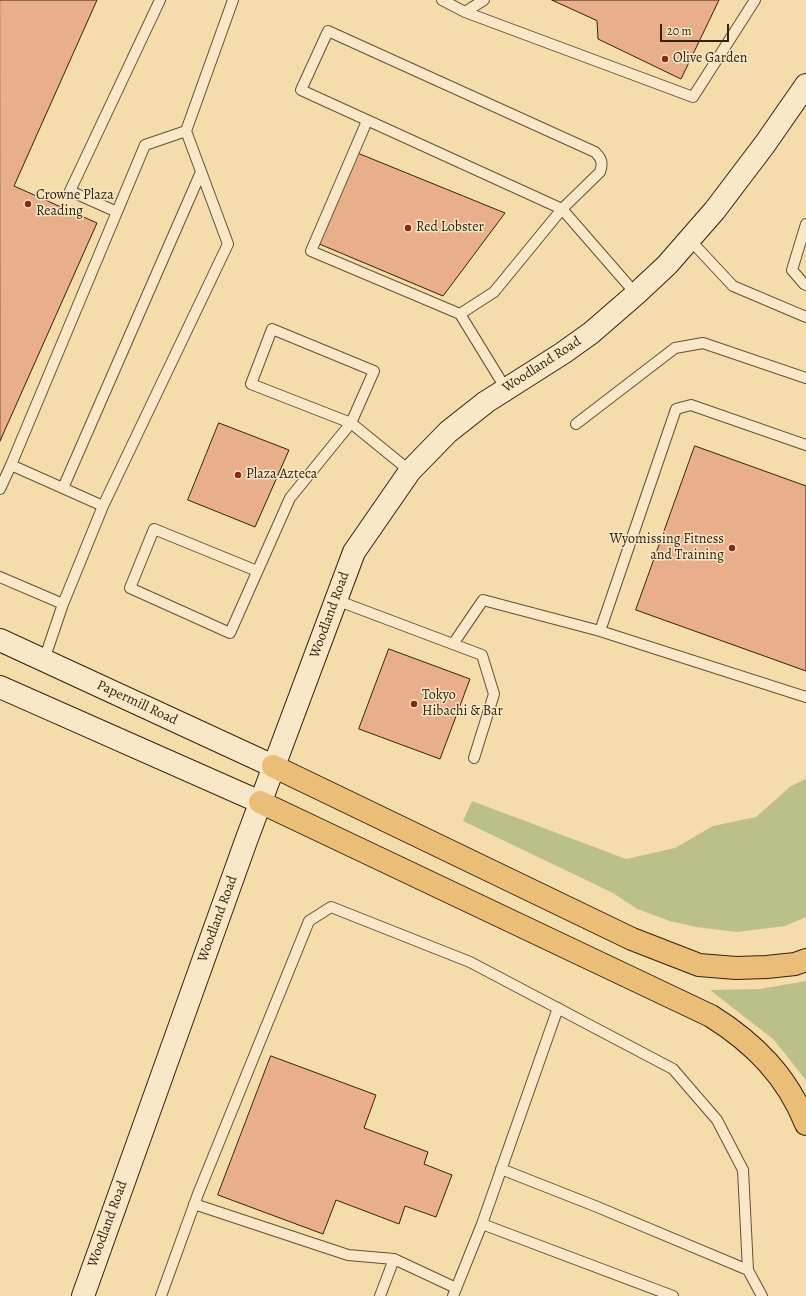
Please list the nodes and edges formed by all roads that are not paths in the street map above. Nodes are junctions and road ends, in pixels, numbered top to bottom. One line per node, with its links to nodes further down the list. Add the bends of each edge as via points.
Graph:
1 (160, 0): 12 (lane, via 70,191)
2 (233, 0): 9 (lane)
3 (442, 0): 6 (lane)
4 (484, 0): 6 (lane)
5 (755, 0): 6 (lane, via 693,97)
6 (465, 12)
7 (806, 85): 14 (main road, Woodland Road, via 765,144)
8 (368, 120): 11 (lane); 11 (lane, via 301,90 328,31 595,152 601,157 600,172); 17 (lane, via 311,251)
9 (186, 131): 10 (lane); 12 (lane, via 145,145)
10 (201, 172): 26 (lane); 28 (lane, via 228,244)
11 (562, 209): 16 (lane); 17 (lane, via 494,292)
12 (117, 212): 24 (lane)
13 (806, 224): 15 (lane, via 792,270)
14 (690, 240): 16 (main road, Woodland Road); 18 (lane, via 732,286)
15 (806, 285)
16 (636, 294): 20 (main road, Woodland Road, via 585,337)
17 (460, 314): 20 (lane)
18 (806, 317)
19 (806, 378): 22 (lane, via 702,343 675,348)
20 (506, 389): 25 (main road, Woodland Road, via 448,432)
21 (351, 423): 21 (lane, via 250,384 272,328 374,371); 25 (lane); 29 (lane, via 290,498)
22 (576, 424)
23 (806, 444): 33 (lane, via 690,405 676,409)
24 (11, 465): 26 (lane); 27 (lane)
25 (410, 471): 31 (main road, Woodland Road, via 354,552)
26 (63, 488): 28 (lane)
27 (0, 489)
28 (103, 506): 32 (lane)
29 (257, 571): 29 (lane, via 230,633 130,588 154,529)
30 (0, 577): 32 (lane)
31 (336, 600): 35 (lane); 40 (main road, Woodland Road)
32 (63, 604): 36 (lane)
33 (600, 631): 35 (lane, via 483,600); 38 (lane)
34 (0, 640): 36 (main road, Papermill Road)
35 (454, 644): 39 (lane, via 482,655 494,694)
36 (44, 660): 40 (main road, Papermill Road)
37 (0, 687): 41 (main road)
38 (806, 697)
39 (474, 758)
40 (273, 766): 41 (main road, Woodland Road); 42 (highway, via 632,939 699,965 767,968)
41 (260, 802): 44 (highway, via 711,1016 735,1031 775,1071 789,1089); 51 (main road, Woodland Road)
42 (806, 960)
43 (558, 1008): 45 (lane); 46 (lane, via 470,962 331,906 308,921); 49 (lane, via 673,1069 717,1120 743,1170)
44 (806, 1124)
45 (501, 1169): 47 (lane); 49 (lane)
46 (194, 1204): 48 (lane, via 348,1255); 52 (lane)
47 (482, 1224): 50 (lane); 54 (lane)
48 (394, 1259): 50 (lane); 53 (lane)
49 (748, 1270): 55 (lane)
50 (455, 1292)
51 (83, 1296)
52 (161, 1296)
53 (380, 1296)
54 (673, 1296)
55 (762, 1296)

